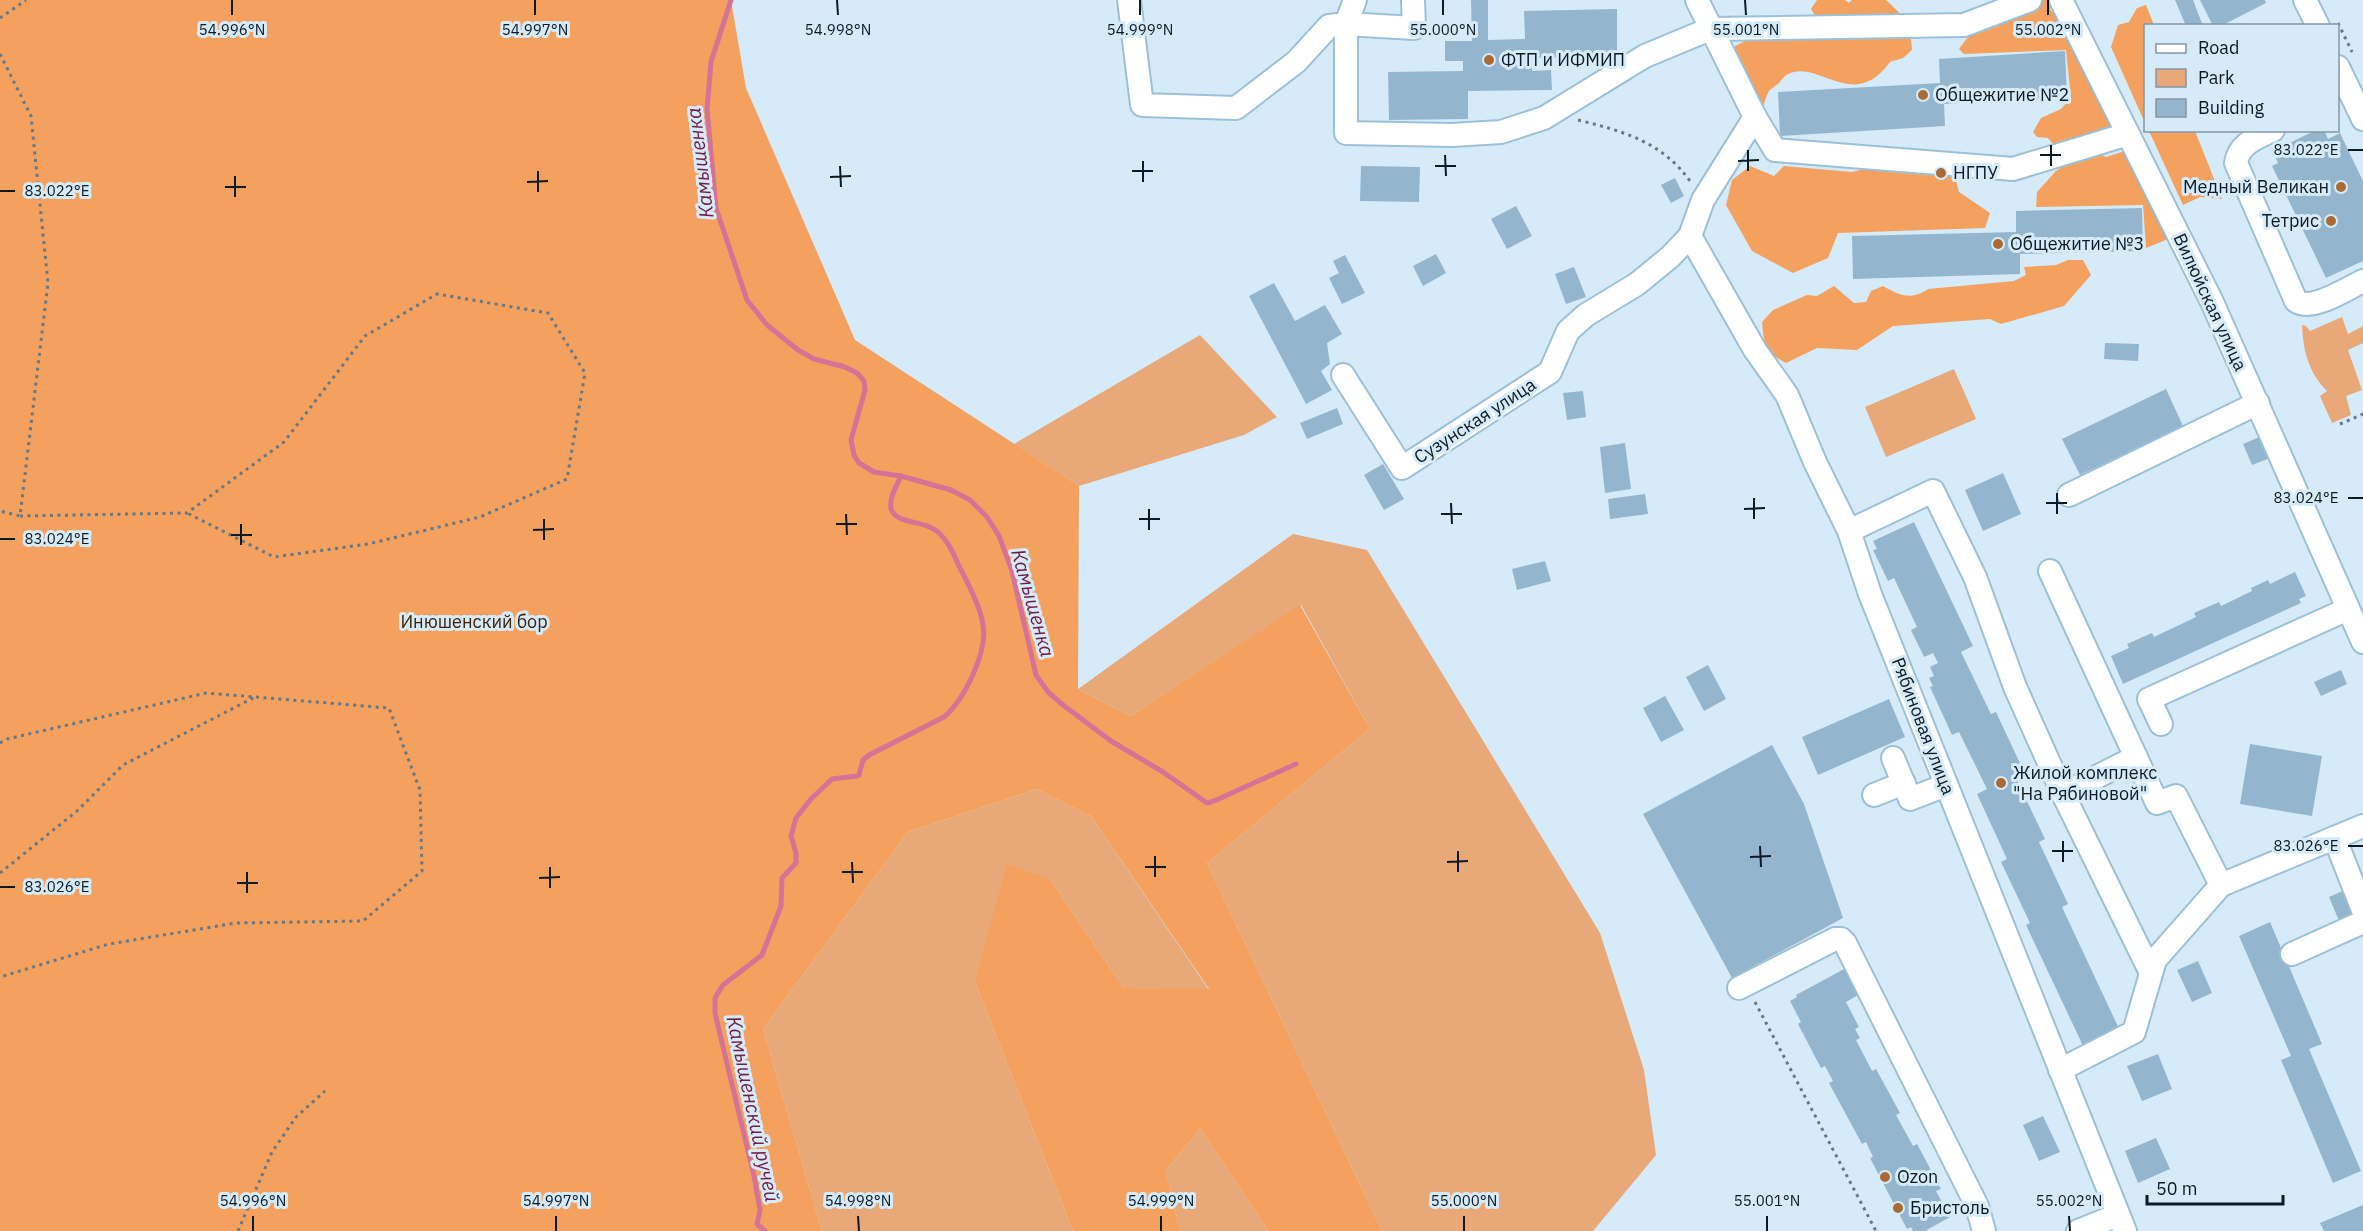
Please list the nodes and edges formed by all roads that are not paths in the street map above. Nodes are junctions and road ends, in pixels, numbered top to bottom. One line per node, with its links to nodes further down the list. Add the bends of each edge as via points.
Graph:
1 (1129, 0): 9 (street, via 1142,105 1236,108 1296,62 1329,26)
2 (1355, 0): 9 (street)
3 (1413, 0): 9 (street, via 1413,27)
4 (1697, 0): 10 (street)
5 (2030, 0): 10 (street, via 1964,25)
6 (2061, 0): 16 (street, Вилюйская улица)
7 (2306, 0): 8 (street)
8 (2327, 23)
9 (1346, 24): 10 (street, via 1346,133 1428,135 1501,132 1544,118 1645,56)
10 (1710, 29): 13 (street)
11 (2345, 60): 12 (street)
12 (2350, 94): 14 (street)
13 (1755, 117): 16 (street, via 1775,150 2013,169); 17 (street, Сузунская улица, via 1703,200)
14 (2363, 119)
15 (2269, 132): 18 (street, via 2245,144 2236,163 2296,301 2302,305 2316,303)
16 (2128, 134): 20 (street, Вилюйская улица)
17 (1690, 236): 19 (street, Сузунская улица, via 1636,284 1568,331 1550,372 1402,468); 22 (street, Рябиновая улица, via 1755,350 1787,395)
18 (2363, 281)
19 (1343, 375)
20 (2258, 403): 21 (street); 24 (street, Вилюйская улица)
21 (2069, 495)
22 (1849, 531): 30 (street, Рябиновая улица); 31 (street, via 1933,491 1975,577 2015,687)
23 (2050, 571): 27 (street)
24 (2348, 609): 25 (street, Вилюйская улица); 26 (street, via 2149,699)
25 (2363, 642)
26 (2161, 724)
27 (2136, 757): 31 (street); 35 (street, via 2157,803 2176,796)
28 (1893, 758): 29 (street)
29 (1904, 783): 30 (street, via 1910,800); 32 (street)
30 (1946, 785): 41 (street, Рябиновая улица)
31 (2064, 794): 39 (street)
32 (1874, 795)
33 (2363, 826): 34 (street)
34 (2335, 839): 35 (street); 36 (street)
35 (2221, 885): 39 (street, via 2155,960)
36 (2363, 910)
37 (2363, 922): 38 (street)
38 (2292, 954)
39 (2151, 973): 41 (street, via 2134,1032)
40 (1743, 986): 43 (street, via 1835,939 1845,943 1977,1206)
41 (2060, 1070): 42 (street, Рябиновая улица)
42 (2122, 1223): 44 (street)
43 (1984, 1231)
44 (2078, 1231)

